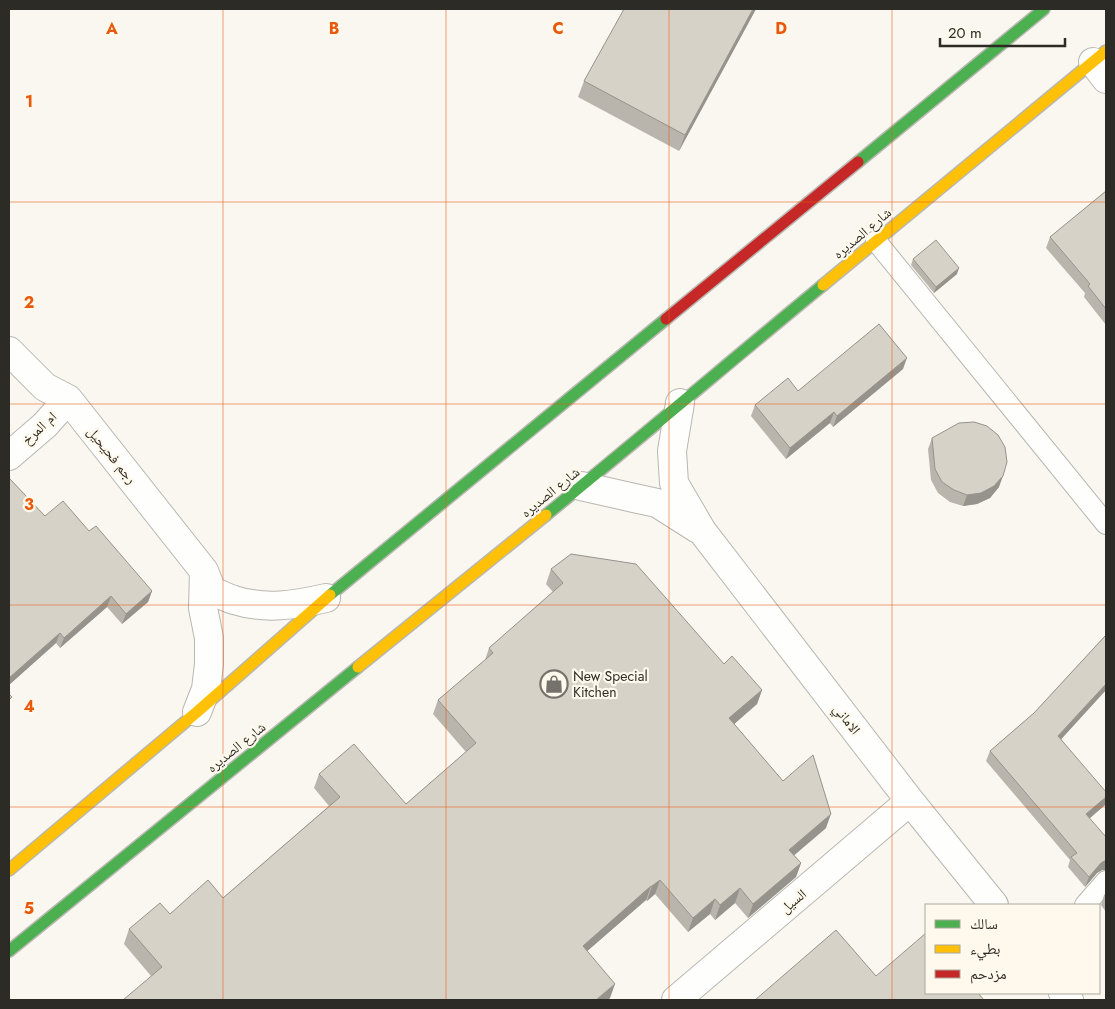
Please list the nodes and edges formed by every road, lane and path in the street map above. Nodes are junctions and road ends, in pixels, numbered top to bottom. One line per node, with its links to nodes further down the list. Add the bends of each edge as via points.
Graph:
1 (1044, 9): 12 (main road)
2 (1102, 64): 3 (main road, شارع الصديره)
3 (876, 241): 6 (main road, شارع الصديره); 9 (lane)
4 (9, 351): 5 (street, رجم فحيحيل, via 45,387)
5 (68, 400): 7 (street, ام المرخ); 11 (street, رجم فحيحيل)
6 (680, 403): 8 (main road, شارع الصديره); 10 (street, الاماني, via 672,451 674,483)
7 (9, 456)
8 (581, 486): 10 (street, الاماني, via 657,503); 19 (main road, شارع الصديره)
9 (1106, 524)
10 (702, 531): 14 (street, الاماني)
11 (204, 570): 12 (street, رجم فحيحيل, via 212,591 235,600 282,606); 13 (street, via 203,608 209,638 209,664 206,689)
12 (326, 598): 13 (main road)
13 (197, 712): 15 (main road)
14 (910, 801): 17 (street, الاماني); 20 (street, السيل)
15 (9, 870)
16 (1106, 881): 18 (lane)
17 (993, 904)
18 (1086, 904)
19 (9, 951)
20 (676, 1000)

